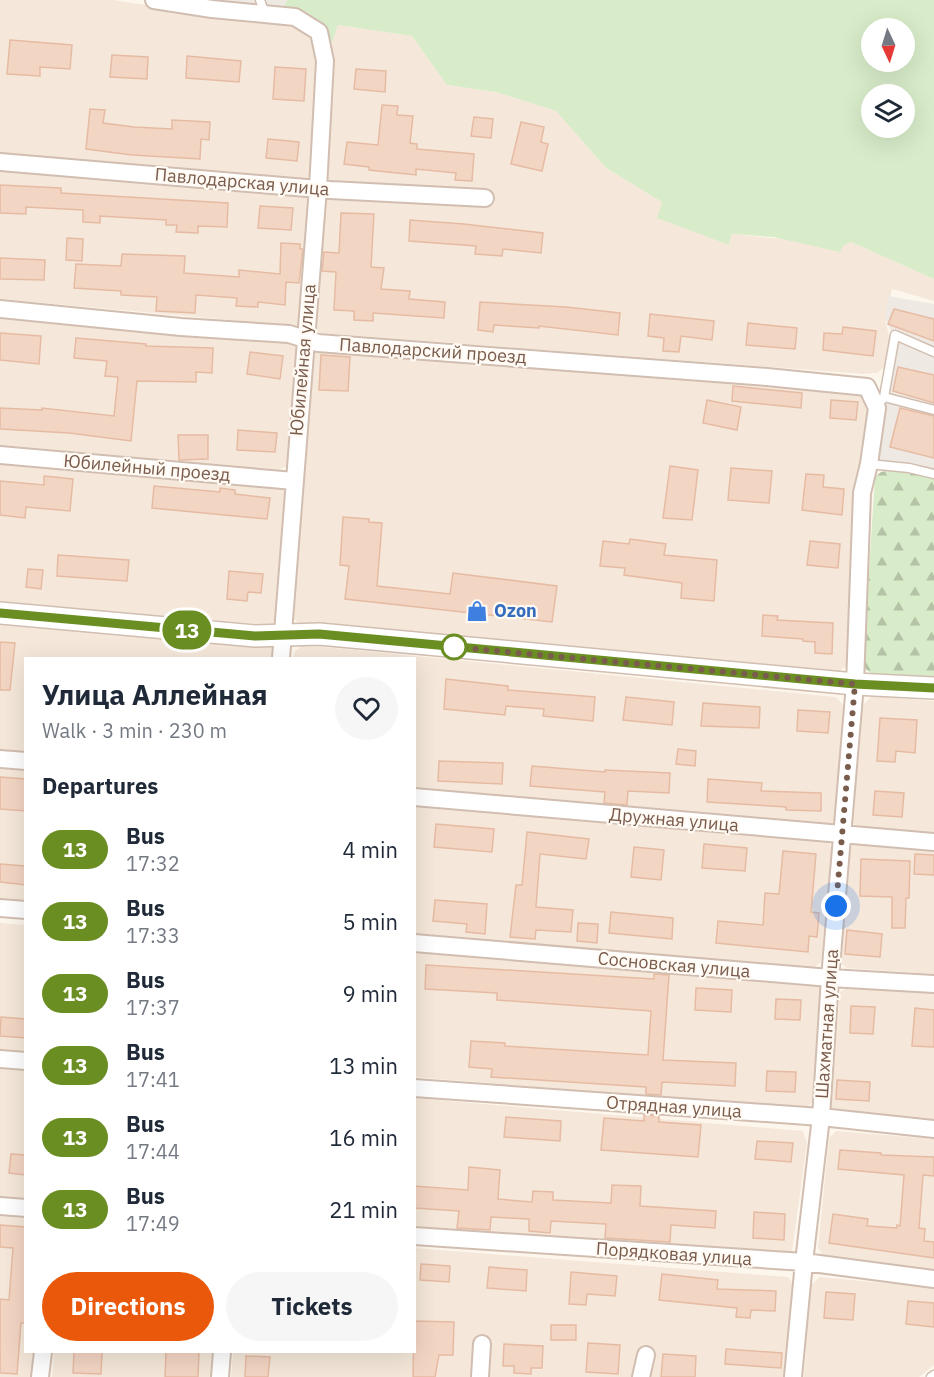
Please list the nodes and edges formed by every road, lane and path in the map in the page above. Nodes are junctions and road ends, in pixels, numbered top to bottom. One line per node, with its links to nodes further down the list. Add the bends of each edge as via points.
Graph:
1 (154, 0): 2 (street, Юбилейная улица)
2 (186, 3): 3 (street, Юбилейная улица)
3 (262, 7): 5 (street, Юбилейная улица, via 296,17 319,32 326,62)
4 (0, 162): 5 (street, Павлодарская улица)
5 (318, 188): 6 (street, Павлодарская улица); 8 (street, Юбилейная улица)
6 (485, 198)
7 (0, 309): 8 (street, Павлодарский проезд, via 289,334)
8 (305, 339): 10 (street, Павлодарский проезд, via 867,387); 15 (street, Юбилейная улица)
9 (934, 352): 10 (lane, via 895,335)
10 (881, 402): 11 (lane); 13 (street, Шахматная улица)
11 (934, 410)
12 (0, 455): 15 (street, Юбилейный проезд)
13 (869, 464): 14 (lane); 19 (street, Шахматная улица, via 862,493)
14 (934, 474)
15 (294, 481): 17 (street, Юбилейная улица)
16 (0, 614): 17 (street)
17 (283, 636): 18 (street, Юбилейная улица); 19 (street, via 319,634)
18 (281, 657)
19 (855, 684): 20 (street); 24 (street, Шахматная улица)
20 (934, 688)
21 (0, 759): 22 (street)
22 (24, 761)
23 (416, 797): 24 (street, Дружная улица)
24 (842, 834): 25 (street, Дружная улица); 29 (street, Шахматная улица)
25 (934, 842)
26 (0, 908): 27 (street)
27 (24, 910)
28 (416, 943): 29 (street, Сосновская улица)
29 (830, 978): 30 (street, Сосновская улица); 34 (street, Шахматная улица)
30 (934, 984)
31 (0, 1059): 32 (street)
32 (24, 1061)
33 (416, 1088): 34 (street, Отрядная улица)
34 (821, 1117): 35 (street, Отрядная улица); 39 (street, Шахматная улица)
35 (934, 1129)
36 (0, 1206): 37 (street)
37 (24, 1208)
38 (416, 1236): 39 (street, Порядковая улица)
39 (804, 1262): 40 (street, Порядковая улица); 49 (street, Шахматная улица)
40 (934, 1279)
41 (482, 1344): 47 (street)
42 (43, 1353): 45 (street)
43 (222, 1353): 46 (street)
44 (646, 1355): 48 (street)
45 (40, 1377)
46 (220, 1377)
47 (480, 1377)
48 (641, 1377)
49 (793, 1377)

